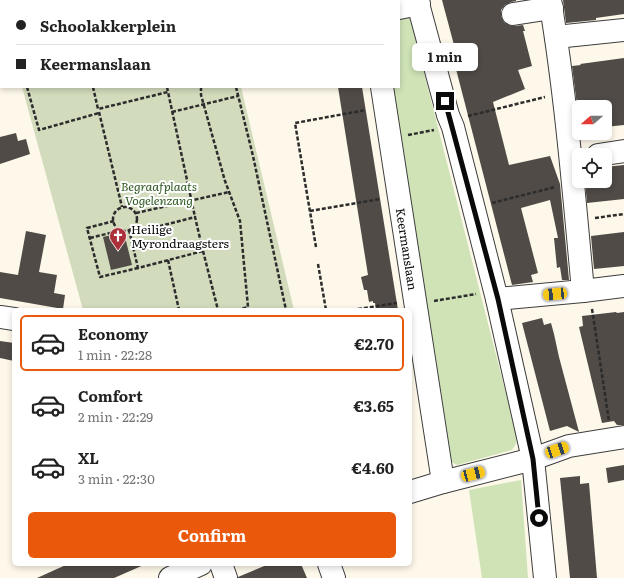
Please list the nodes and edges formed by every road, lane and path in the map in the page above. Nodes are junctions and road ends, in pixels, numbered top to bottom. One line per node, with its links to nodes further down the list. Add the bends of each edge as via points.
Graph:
1 (412, 4): 19 (street)
2 (551, 4): 3 (street); 5 (street)
3 (513, 14)
4 (624, 30): 5 (street)
5 (556, 37): 12 (street)
6 (27, 88): 18 (path, via 39,130)
7 (93, 88): 16 (path)
8 (167, 88): 11 (path)
9 (202, 88): 15 (path)
10 (236, 88): 13 (path)
11 (168, 92): 16 (path); 17 (path)
12 (563, 93): 19 (path); 21 (street)
13 (238, 96): 15 (path); 53 (path)
14 (383, 97): 20 (street, Keermanslaan); 31 (path, via 295,123)
15 (204, 104): 17 (path); 26 (path)
16 (98, 109): 18 (path)
17 (172, 112): 28 (path)
18 (99, 113): 29 (path)
19 (452, 124): 20 (path); 30 (street)
20 (390, 138): 27 (street, Keermanslaan)
21 (573, 148)
22 (624, 151): 23 (street)
23 (612, 153)
24 (572, 182): 30 (path)
25 (573, 188): 36 (street)
26 (229, 192): 28 (path); 52 (path, via 240,222)
27 (398, 195): 31 (path); 49 (street, Keermanslaan)
28 (192, 201): 32 (path); 34 (path)
29 (122, 207): 32 (path, via 130,208); 35 (path, via 114,215)
30 (474, 208): 48 (street)
31 (310, 211): 41 (path)
32 (136, 213): 38 (path, via 136,224)
33 (624, 214): 36 (path)
34 (195, 217): 39 (path); 42 (path)
35 (114, 221): 37 (path); 40 (path, via 87,228)
36 (576, 221): 47 (street)
37 (122, 230): 38 (path); 40 (path)
38 (129, 230): 39 (path)
39 (130, 234): 45 (path)
40 (90, 238): 45 (path, via 100,277)
41 (316, 247)
42 (203, 251): 43 (path); 51 (path)
43 (168, 260): 45 (path); 50 (path)
44 (318, 264): 54 (path)
45 (138, 268)
46 (624, 286): 47 (street)
47 (586, 291): 48 (street); 58 (path)
48 (497, 295): 49 (path); 59 (street)
49 (415, 302): 55 (path); 60 (street, Keermanslaan)
50 (179, 308)
51 (217, 308)
52 (248, 308)
53 (286, 308)
54 (326, 308)
55 (368, 308)
56 (0, 317): 57 (street)
57 (12, 319)
58 (618, 438): 59 (street, via 569,446)
59 (533, 459): 60 (street); 68 (street)
60 (443, 482): 61 (street)
61 (412, 491)
62 (197, 566): 65 (street)
63 (222, 566): 66 (street)
64 (330, 566): 67 (street)
65 (170, 578)
66 (226, 578)
67 (334, 578)
68 (545, 578)

